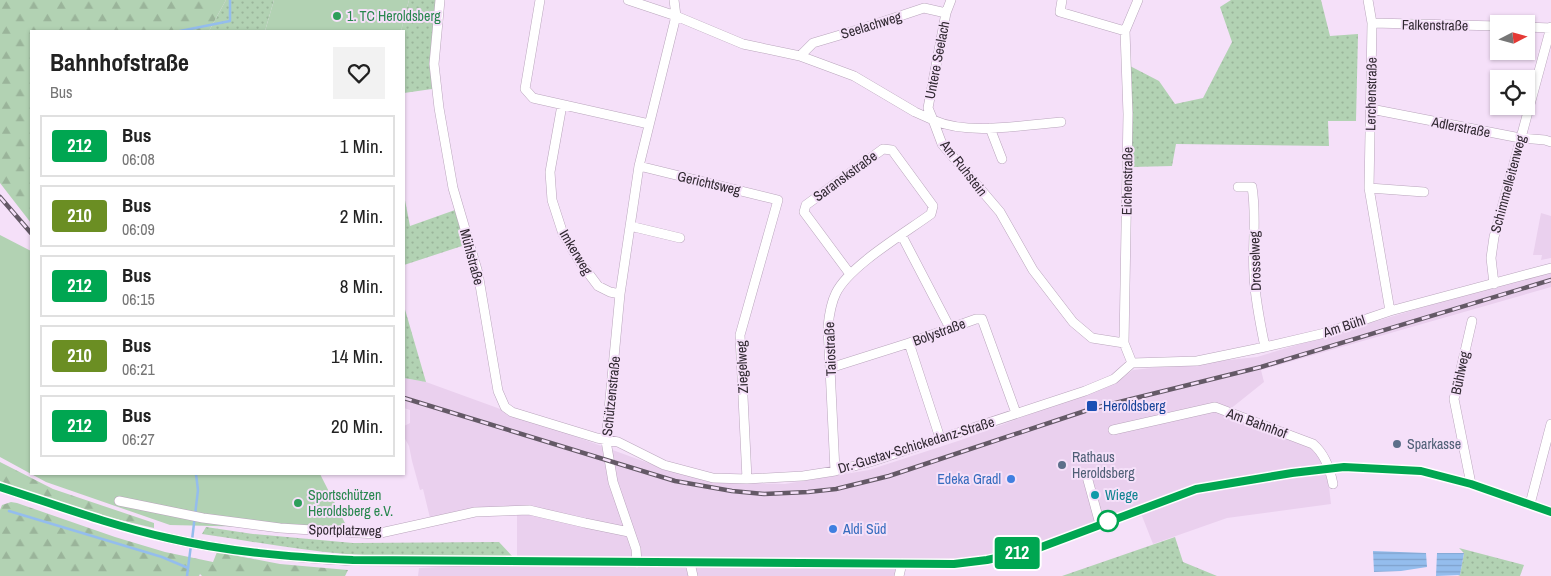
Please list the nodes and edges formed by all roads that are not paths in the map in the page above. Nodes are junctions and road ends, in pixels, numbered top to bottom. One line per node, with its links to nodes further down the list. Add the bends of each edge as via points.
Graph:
1 (440, 0): 51 (street, Mühlstraße, via 434,64 439,108 453,188 478,273 501,399 512,412)
2 (540, 0): 17 (street, via 525,89 533,98)
3 (628, 0): 10 (street)
4 (674, 0): 10 (street, Schützenstraße)
5 (951, 0): 9 (street, Untere Seelach)
6 (1062, 0): 15 (street, via 1060,12)
7 (1138, 0): 15 (street, Eichenstraße)
8 (1368, 0): 11 (street, Lerchenstraße)
9 (946, 13): 16 (street, Seelachweg, via 924,8 812,43); 19 (street, Untere Seelach, via 928,108)
10 (676, 16): 16 (street, via 743,44); 21 (street, Schützenstraße)
11 (1372, 23): 12 (street, Falkenstraße); 18 (street, Lerchenstraße)
12 (1490, 26)
13 (1535, 27): 14 (street)
14 (1551, 27): 23 (street, Schimmelleitenweg)
15 (1125, 31): 43 (street, Eichenstraße, via 1128,114)
16 (800, 56): 19 (street, via 854,76)
17 (562, 104): 21 (street); 38 (street, Imkerweg, via 550,172 552,200 563,234 580,262 598,286)
18 (1371, 109): 23 (street, Adlerstraße); 28 (street, Lerchenstraße)
19 (932, 120): 22 (street, via 946,126); 43 (street, Am Ruhstein, via 942,144 1000,212 1033,270 1073,322 1092,338)
20 (1061, 122): 22 (street)
21 (649, 124): 26 (street, Schützenstraße)
22 (990, 128): 25 (street)
23 (1520, 138): 24 (street, Adlerstraße); 37 (street, Schimmelleitenweg, via 1492,251)
24 (1551, 142)
25 (1002, 159)
26 (639, 166): 30 (street, Gerichtsweg); 32 (street, Schützenstraße)
27 (1238, 187): 44 (street, Drosselweg, via 1252,187 1254,275)
28 (1370, 188): 29 (street); 39 (street, Lerchenstraße)
29 (1424, 192)
30 (778, 200): 55 (street, Ziegelweg, via 740,335)
31 (931, 214): 33 (street, Taiostraße); 36 (street, Saranskstraße, via 933,206 892,150 883,149 806,205 804,212)
32 (630, 226): 34 (street); 38 (street, Schützenstraße)
33 (902, 236): 36 (street, Taiostraße); 41 (street)
34 (680, 238)
35 (1551, 268): 37 (street, Am Bühl)
36 (850, 274): 46 (street, Taiostraße, via 836,293 829,316)
37 (1494, 284): 39 (street, Am Bühl)
38 (620, 294): 51 (street, Schützenstraße)
39 (1390, 311): 44 (street, Am Bühl, via 1325,333)
40 (1472, 321): 57 (street, Bühlweg, via 1454,398)
41 (950, 328): 42 (street, Bolystraße); 47 (street, Bolystraße, via 982,319)
42 (909, 343): 46 (street, Bolystraße); 50 (street)
43 (1124, 343): 45 (street, Eichenstraße)
44 (1265, 347): 45 (street, Am Bühl, via 1197,361)
45 (1132, 363): 47 (street, Dr.-Gustav-Schickedanz-Straße, via 1114,379)
46 (830, 368): 53 (street, Taiostraße)
47 (1016, 413): 50 (street, Dr.-Gustav-Schickedanz-Straße)
48 (1551, 424): 60 (street)
49 (1113, 430): 52 (street, Am Bahnhof, via 1215,407 1311,442)
50 (940, 438): 53 (street, Dr.-Gustav-Schickedanz-Straße)
51 (606, 440): 55 (street, Dr.-Gustav-Schickedanz-Straße, via 618,442 664,465 713,478); 63 (street, Schützenstraße, via 613,482)
52 (1330, 468): 56 (street, Am Bahnhof); 57 (street, via 1421,471); 62 (street, via 1196,489)
53 (835, 471): 55 (street, Dr.-Gustav-Schickedanz-Straße)
54 (1086, 473): 62 (street)
55 (747, 479)
56 (1334, 484)
57 (1471, 484): 60 (street)
58 (0, 487): 64 (street, via 110,524 169,539 278,556 353,560)
59 (119, 501): 63 (street, Sportplatzweg, via 203,518 280,528 376,534 475,512 529,510)
60 (1530, 504): 61 (street)
61 (1551, 512)
62 (1100, 524): 66 (street, via 1036,549 987,560 954,564)
63 (630, 532): 64 (street, Schützenstraße)
64 (637, 563): 65 (street)
65 (690, 563): 66 (street); 67 (street)
66 (902, 563): 68 (street)
67 (693, 576)
68 (899, 576)

